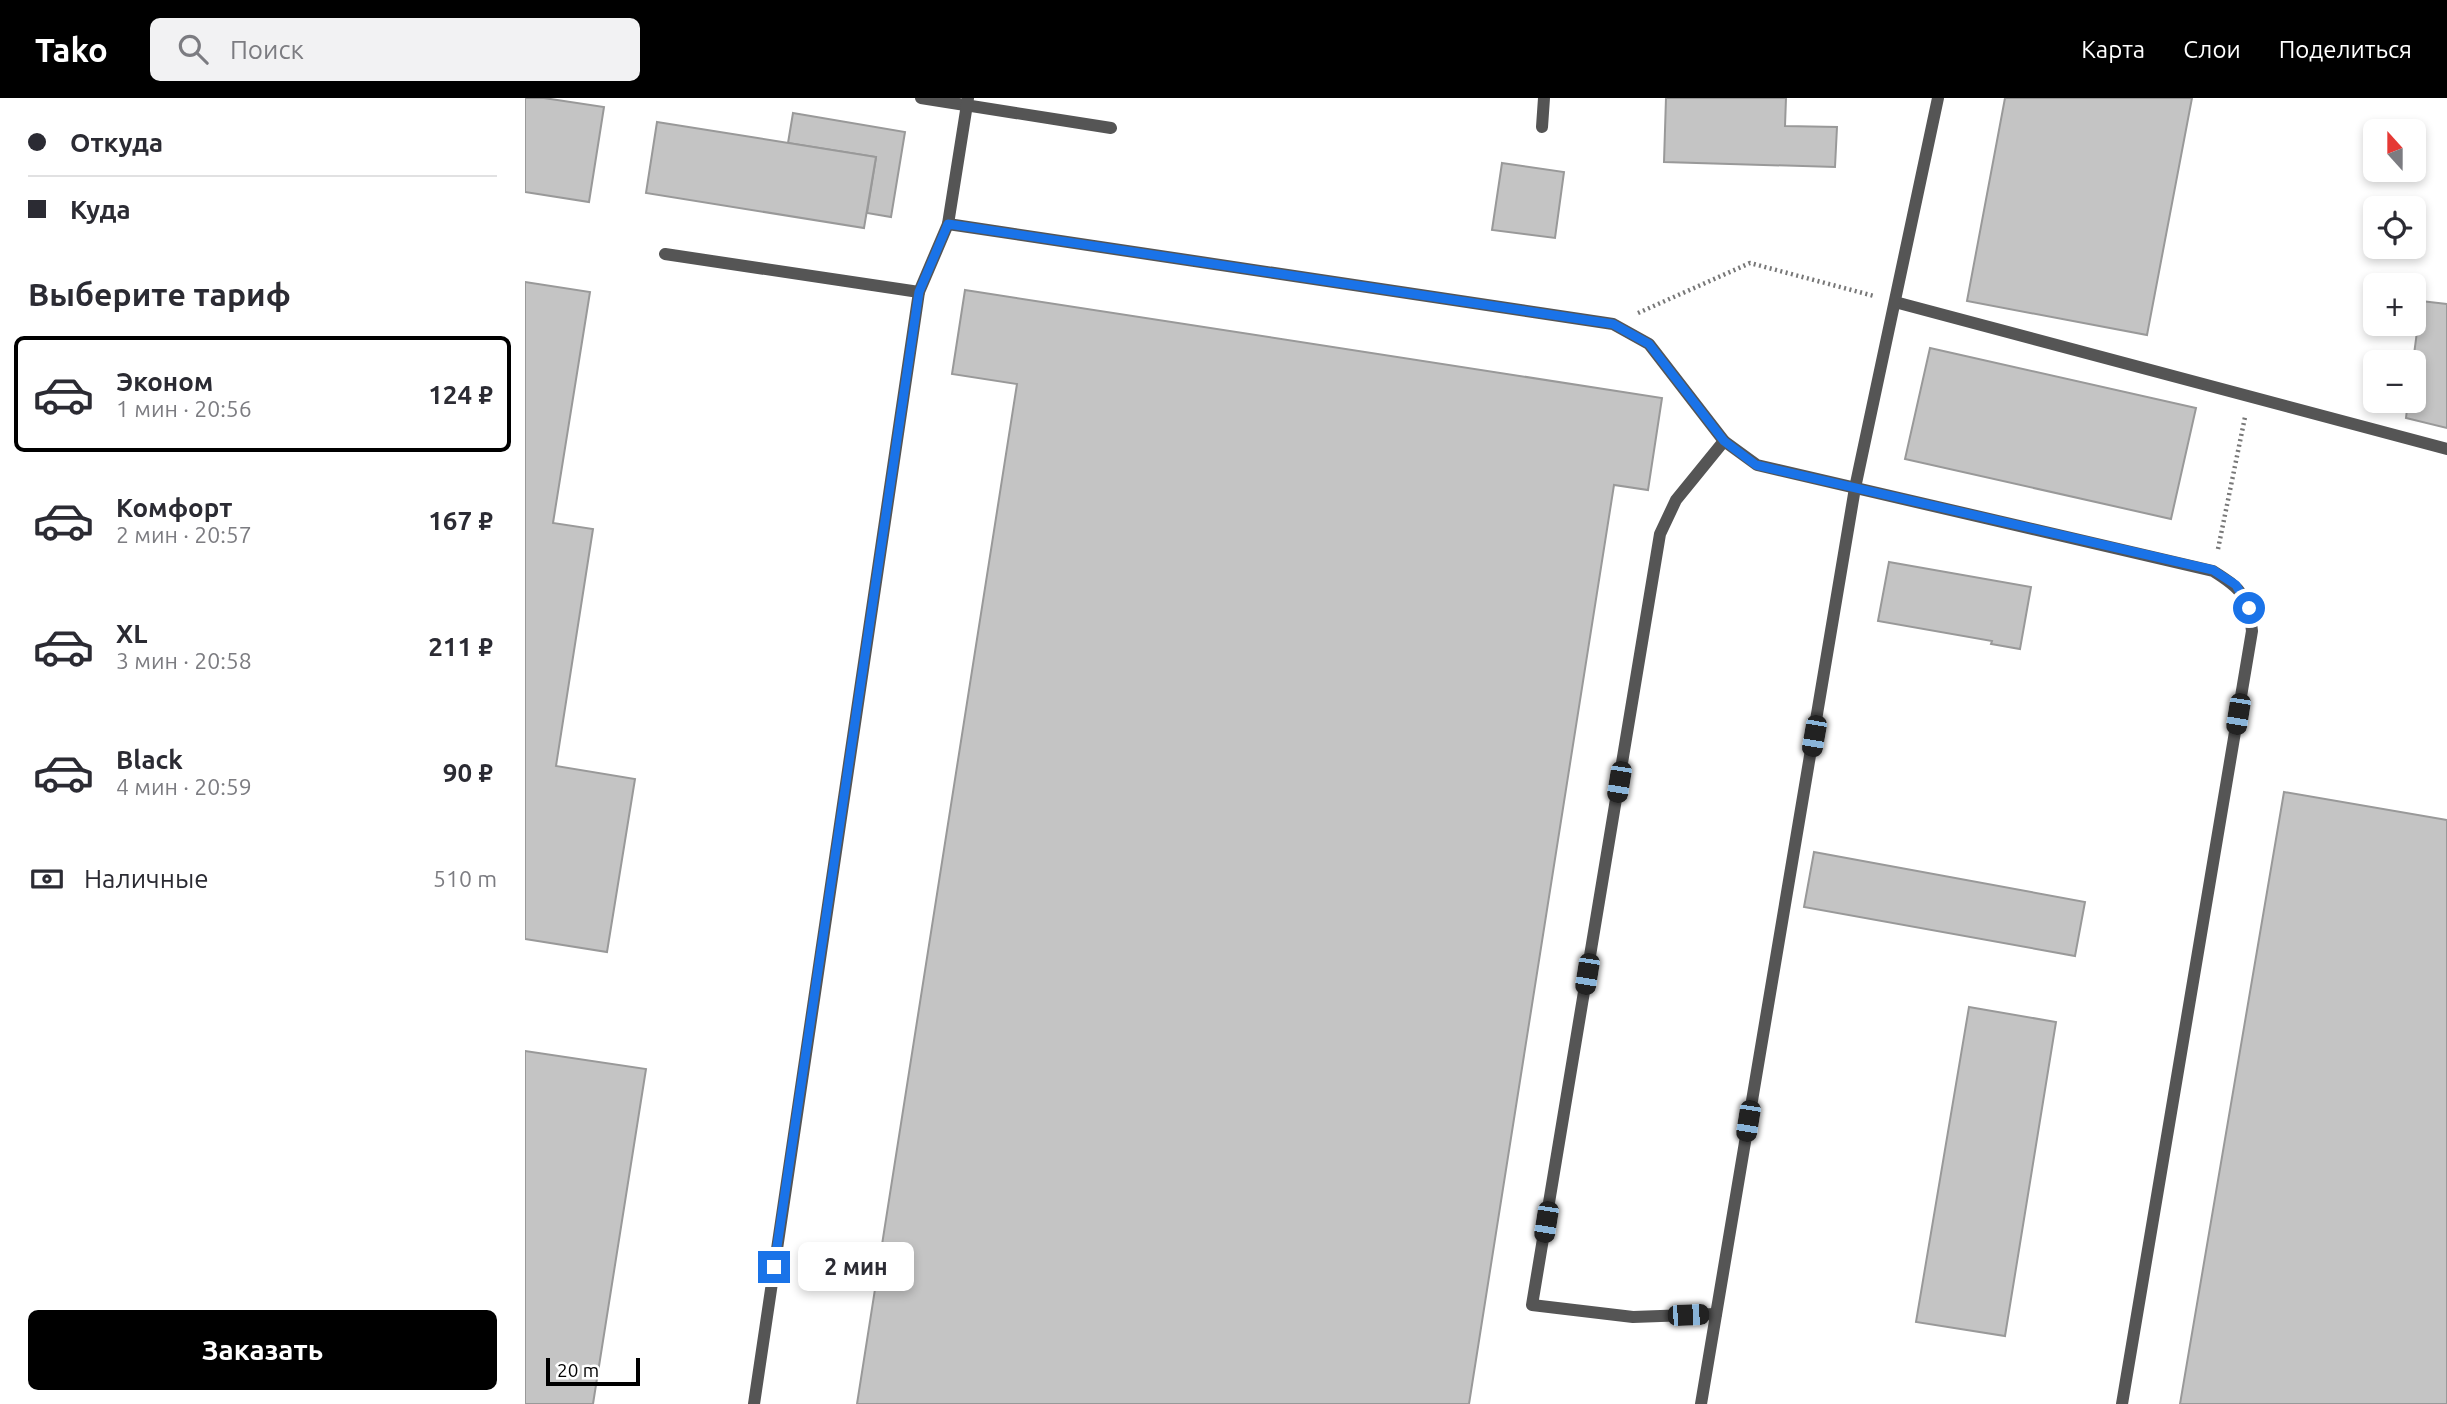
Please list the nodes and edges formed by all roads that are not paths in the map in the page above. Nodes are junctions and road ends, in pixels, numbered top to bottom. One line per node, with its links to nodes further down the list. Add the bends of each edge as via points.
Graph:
1 (921, 98): 4 (lane)
2 (1544, 98): 5 (lane)
3 (1938, 98): 10 (lane)
4 (968, 102): 6 (lane); 7 (lane)
5 (1542, 127)
6 (1111, 128)
7 (948, 224): 9 (lane); 11 (lane, via 1613,324 1649,344)
8 (665, 254): 9 (lane)
9 (919, 292): 15 (lane)
10 (1895, 302): 12 (lane); 13 (lane)
11 (1724, 441): 13 (lane, via 1756,465); 14 (lane, via 1675,500 1660,534 1532,1305 1633,1317)
12 (2447, 449)
13 (1855, 488): 14 (lane); 17 (lane, via 2213,570 2236,585 2249,608 2252,631)
14 (1716, 1314): 16 (lane)
15 (754, 1404)
16 (1701, 1404)
17 (2122, 1404)

